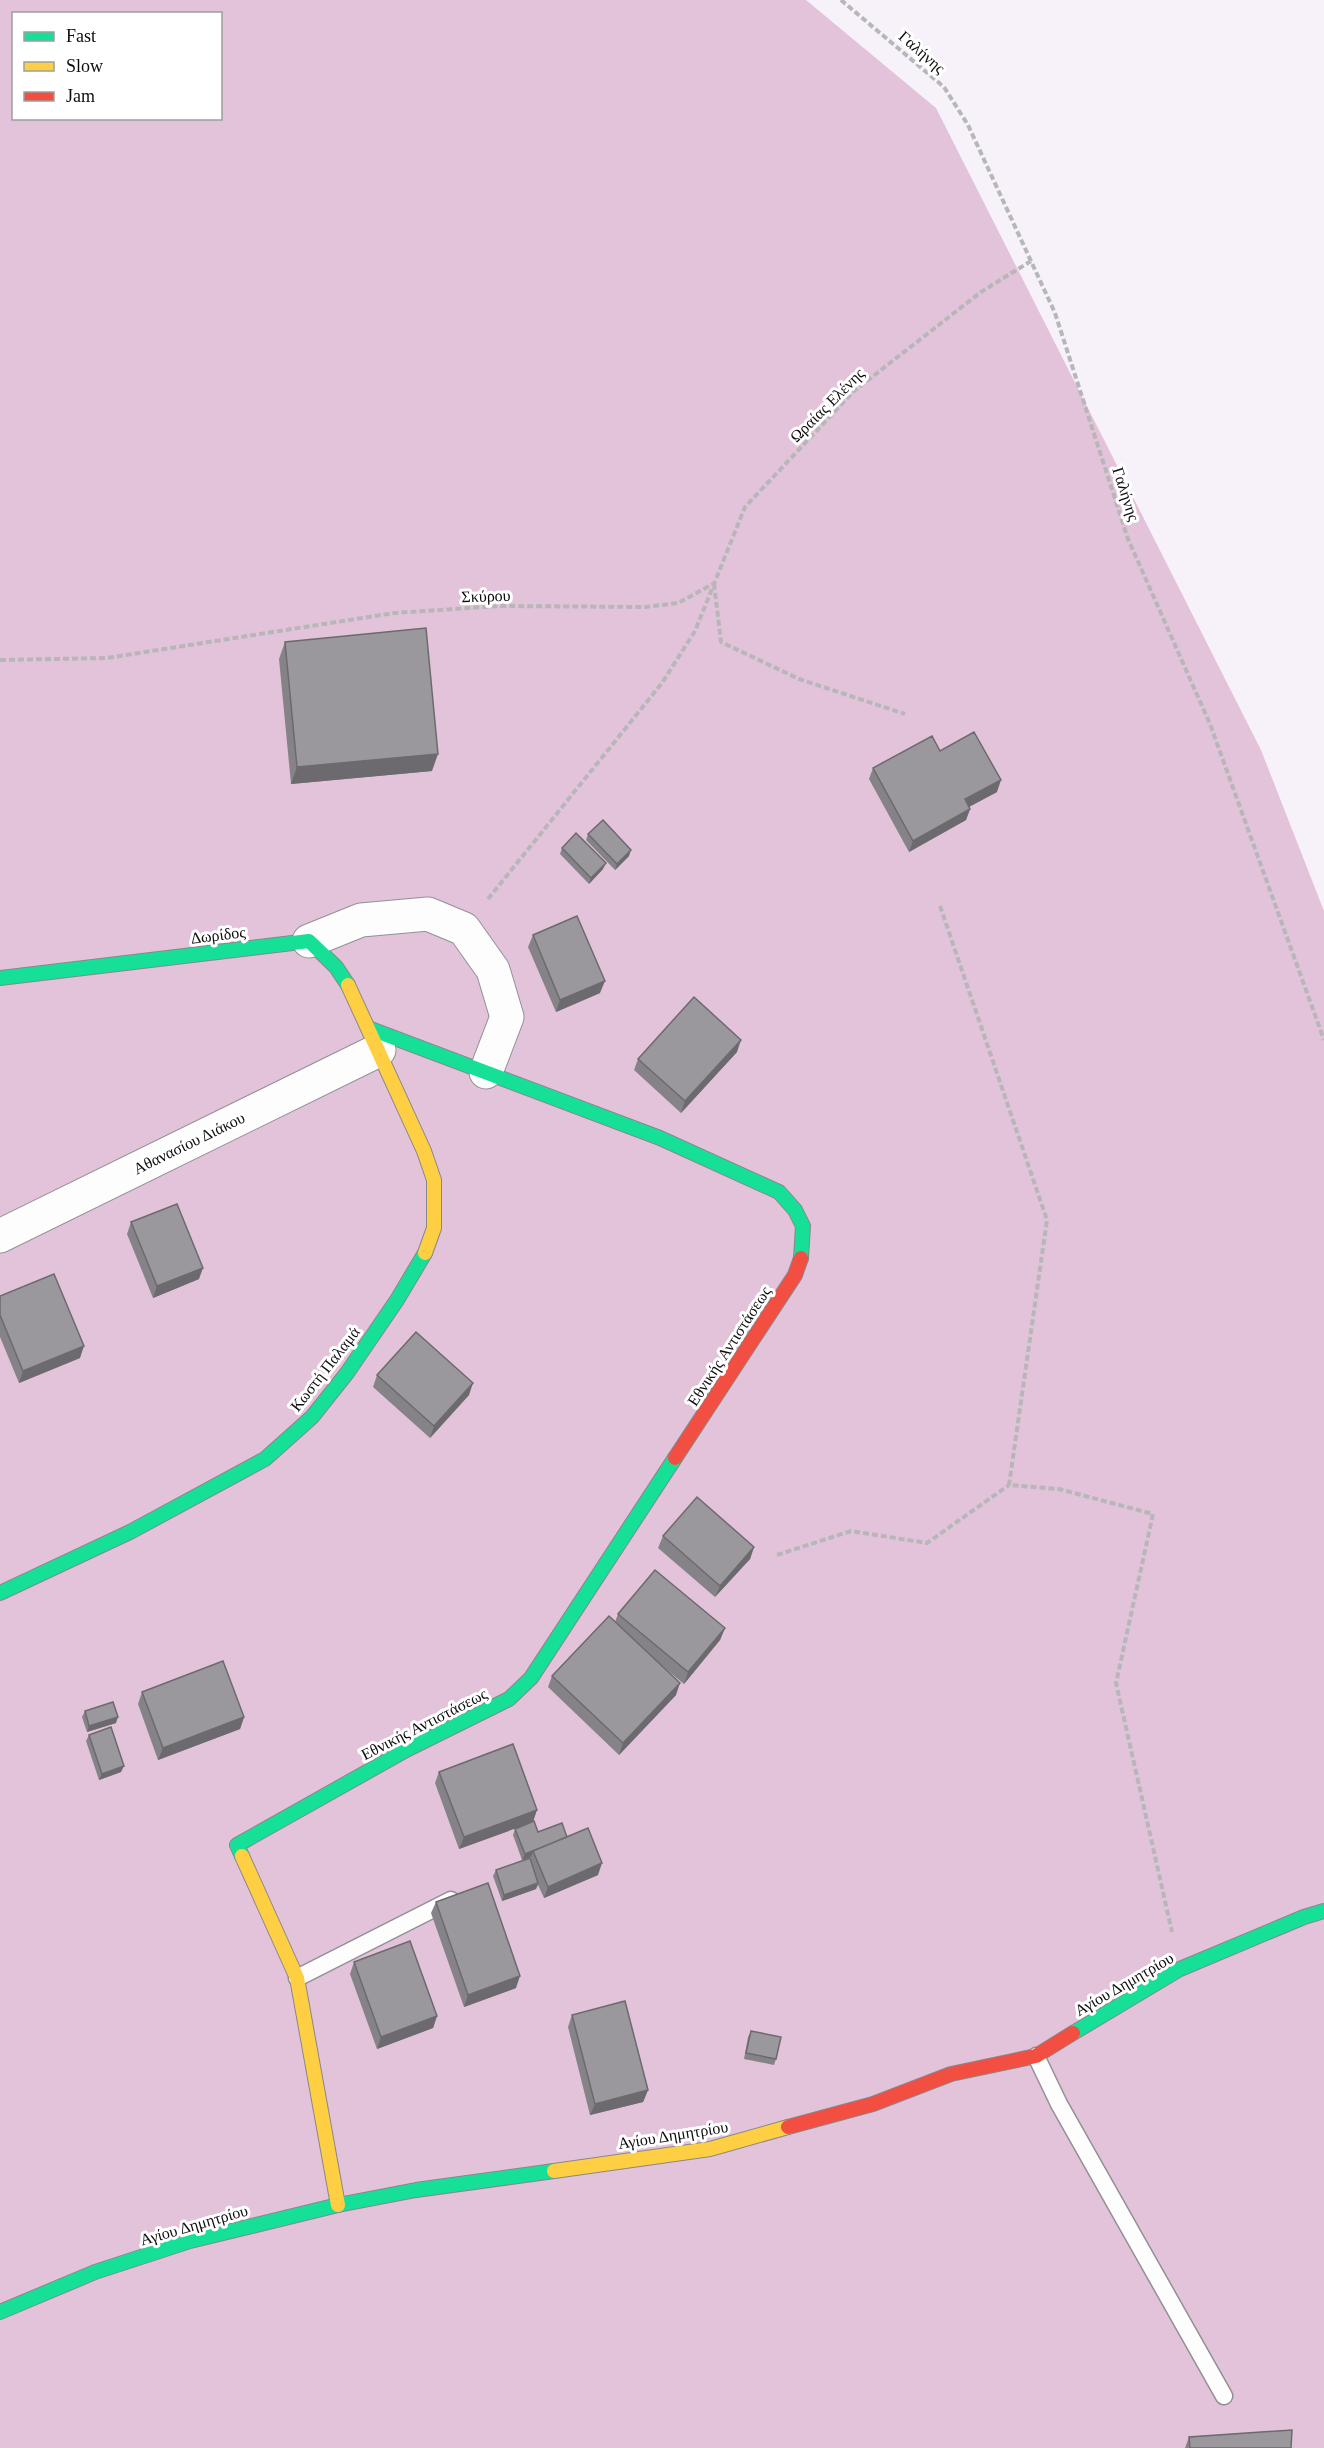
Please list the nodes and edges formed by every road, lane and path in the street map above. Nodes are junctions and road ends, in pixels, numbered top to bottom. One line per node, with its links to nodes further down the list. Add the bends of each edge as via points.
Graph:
1 (840, 0): 2 (path, Γαλήνης, via 944,87 968,124)
2 (1030, 261): 3 (path, Ωραίας Ελένης, via 981,292 854,391 745,507); 11 (path, Γαλήνης, via 1055,312 1128,539 1210,724)
3 (714, 584): 4 (path, Σκύρου, via 678,603 645,607 500,606 394,613 107,658); 5 (path, via 721,642 799,679); 7 (path, Ωραίας Ελένης, via 694,631 662,683)
4 (0, 660)
5 (905, 714)
6 (940, 906): 14 (path, via 1047,1220)
7 (464, 929): 8 (street, via 428,914 361,920); 12 (street, via 493,969 507,1017)
8 (309, 941): 9 (street, Δωρίδος); 10 (street, via 348,985)
9 (0, 978)
10 (374, 1039): 12 (street); 13 (street, Αθανασίου Διάκου); 16 (street, Κωστή Παλαμά, via 434,1180 434,1227 422,1260 397,1300 312,1417 265,1459 130,1532)
11 (1324, 1040)
12 (486, 1072): 20 (street, Εθνικής Αντιστάσεως, via 660,1138 779,1192 803,1226 801,1262 531,1678 509,1699 406,1750 237,1845)
13 (0, 1236)
14 (1009, 1485): 15 (path, via 927,1544 851,1531); 19 (path, via 1059,1489 1153,1514 1116,1683)
15 (777, 1555)
16 (0, 1593)
17 (467, 1892): 20 (lane)
18 (1324, 1911): 19 (street, Αγίου Δημητρίου)
19 (1180, 1969): 21 (street, Αγίου Δημητρίου)
20 (297, 1978): 22 (street, Εθνικής Αντιστάσεως)
21 (1036, 2056): 22 (street, Αγίου Δημητρίου, via 951,2074 873,2104 710,2149 416,2190); 24 (lane, via 1059,2104)
22 (338, 2205): 23 (street, Αγίου Δημητρίου, via 190,2241 95,2272)
23 (0, 2312)
24 (1224, 2396)

